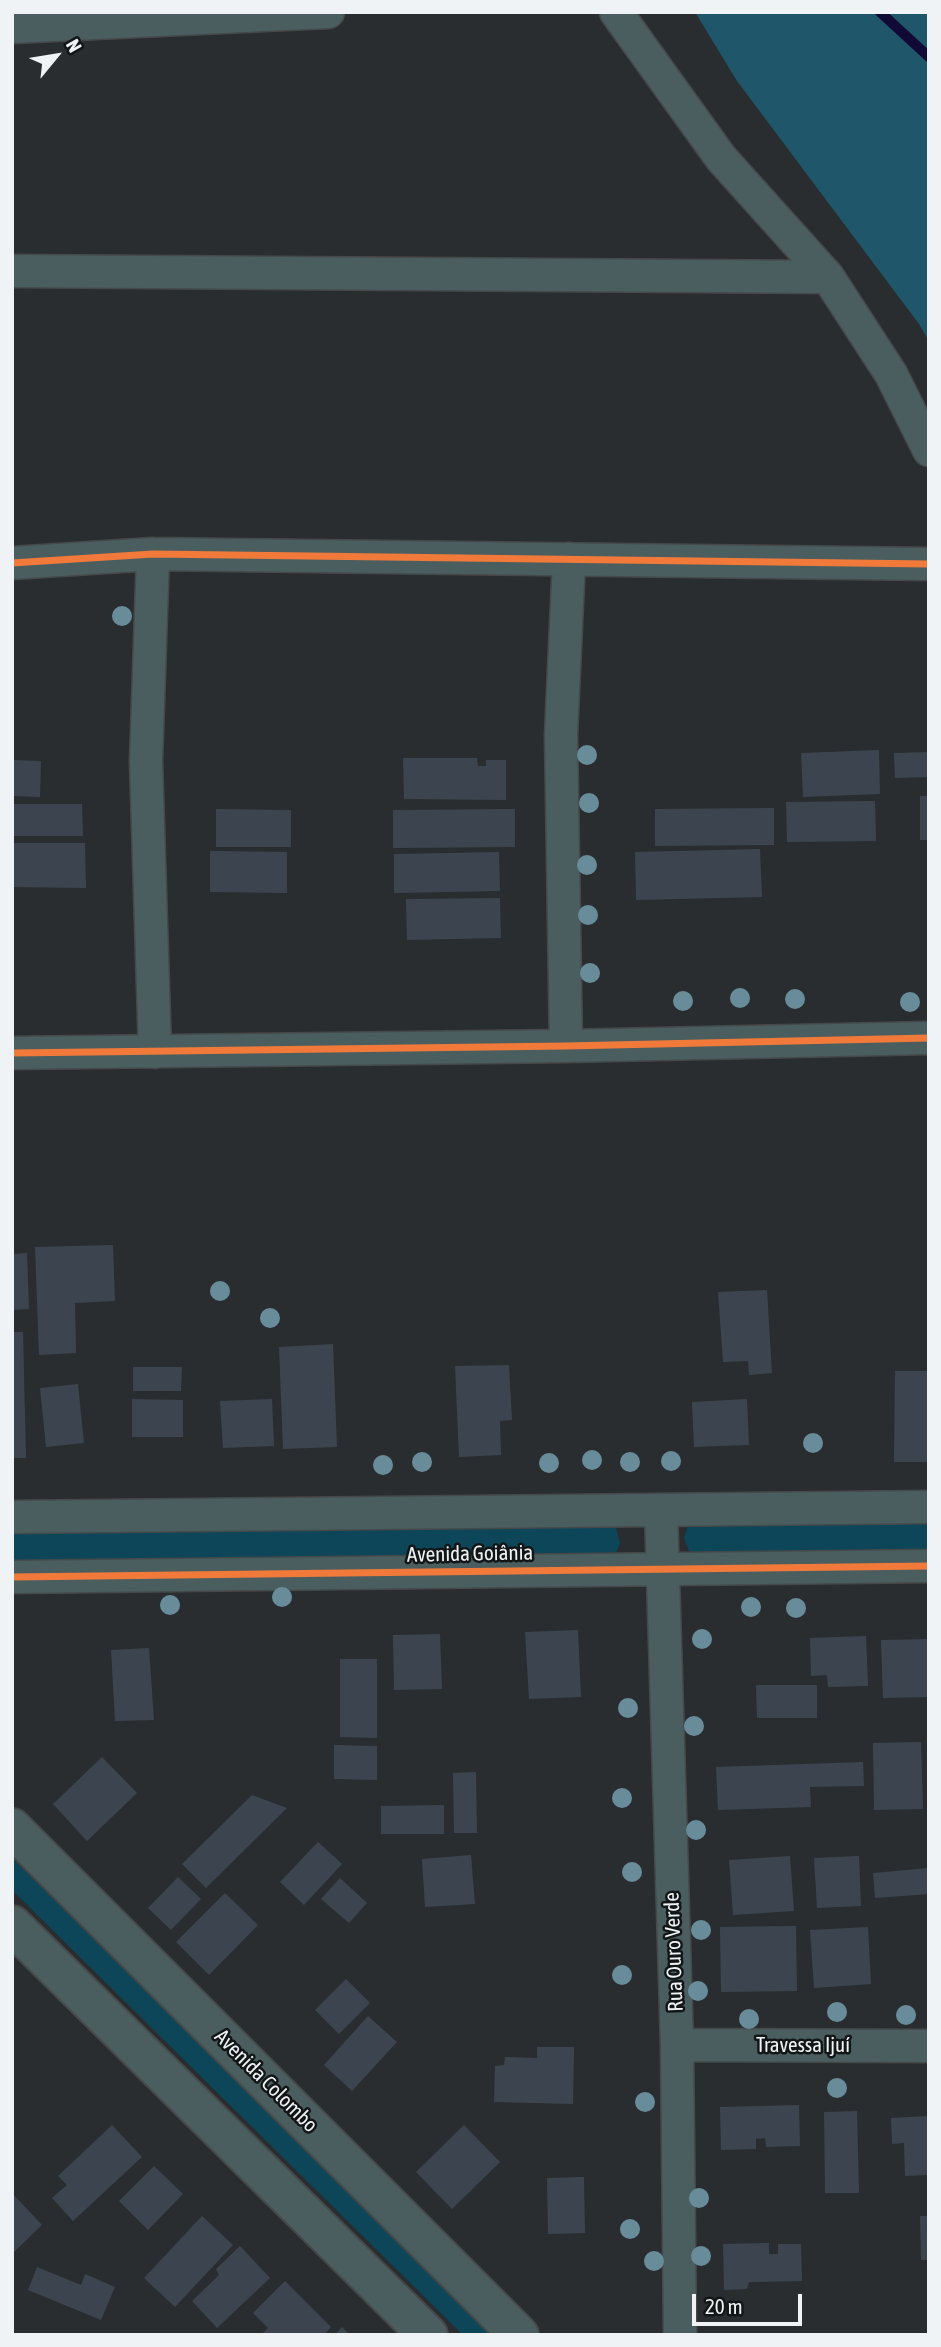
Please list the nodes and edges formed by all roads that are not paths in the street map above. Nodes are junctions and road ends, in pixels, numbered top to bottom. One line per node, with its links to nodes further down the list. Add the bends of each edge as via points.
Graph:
1 (328, 12): 3 (street)
2 (616, 12): 5 (street, via 721,158)
3 (12, 27)
4 (12, 271): 5 (street)
5 (828, 278): 6 (street, via 891,374)
6 (929, 450)
7 (153, 554): 8 (street); 9 (street); 13 (street, via 146,761)
8 (569, 559): 10 (street); 12 (street, via 561,735)
9 (12, 563)
10 (929, 564)
11 (929, 1038): 12 (street)
12 (566, 1046): 13 (street)
13 (155, 1052): 14 (street)
14 (12, 1053)
15 (929, 1507): 16 (street, Avenida Goiânia)
16 (661, 1510): 17 (street, Avenida Goiânia); 19 (street, Rua Ouro Verde)
17 (12, 1517)
18 (929, 1566): 19 (street, Avenida Goiânia)
19 (663, 1569): 20 (street, Avenida Goiânia); 23 (street, Rua Ouro Verde)
20 (12, 1577)
21 (12, 1828): 26 (street, Avenida Colombo)
22 (12, 1925): 25 (street)
23 (677, 2045): 24 (street, Travessa Ijuí); 27 (street, Rua Ouro Verde)
24 (929, 2046)
25 (428, 2335)
26 (519, 2335)
27 (680, 2335)

